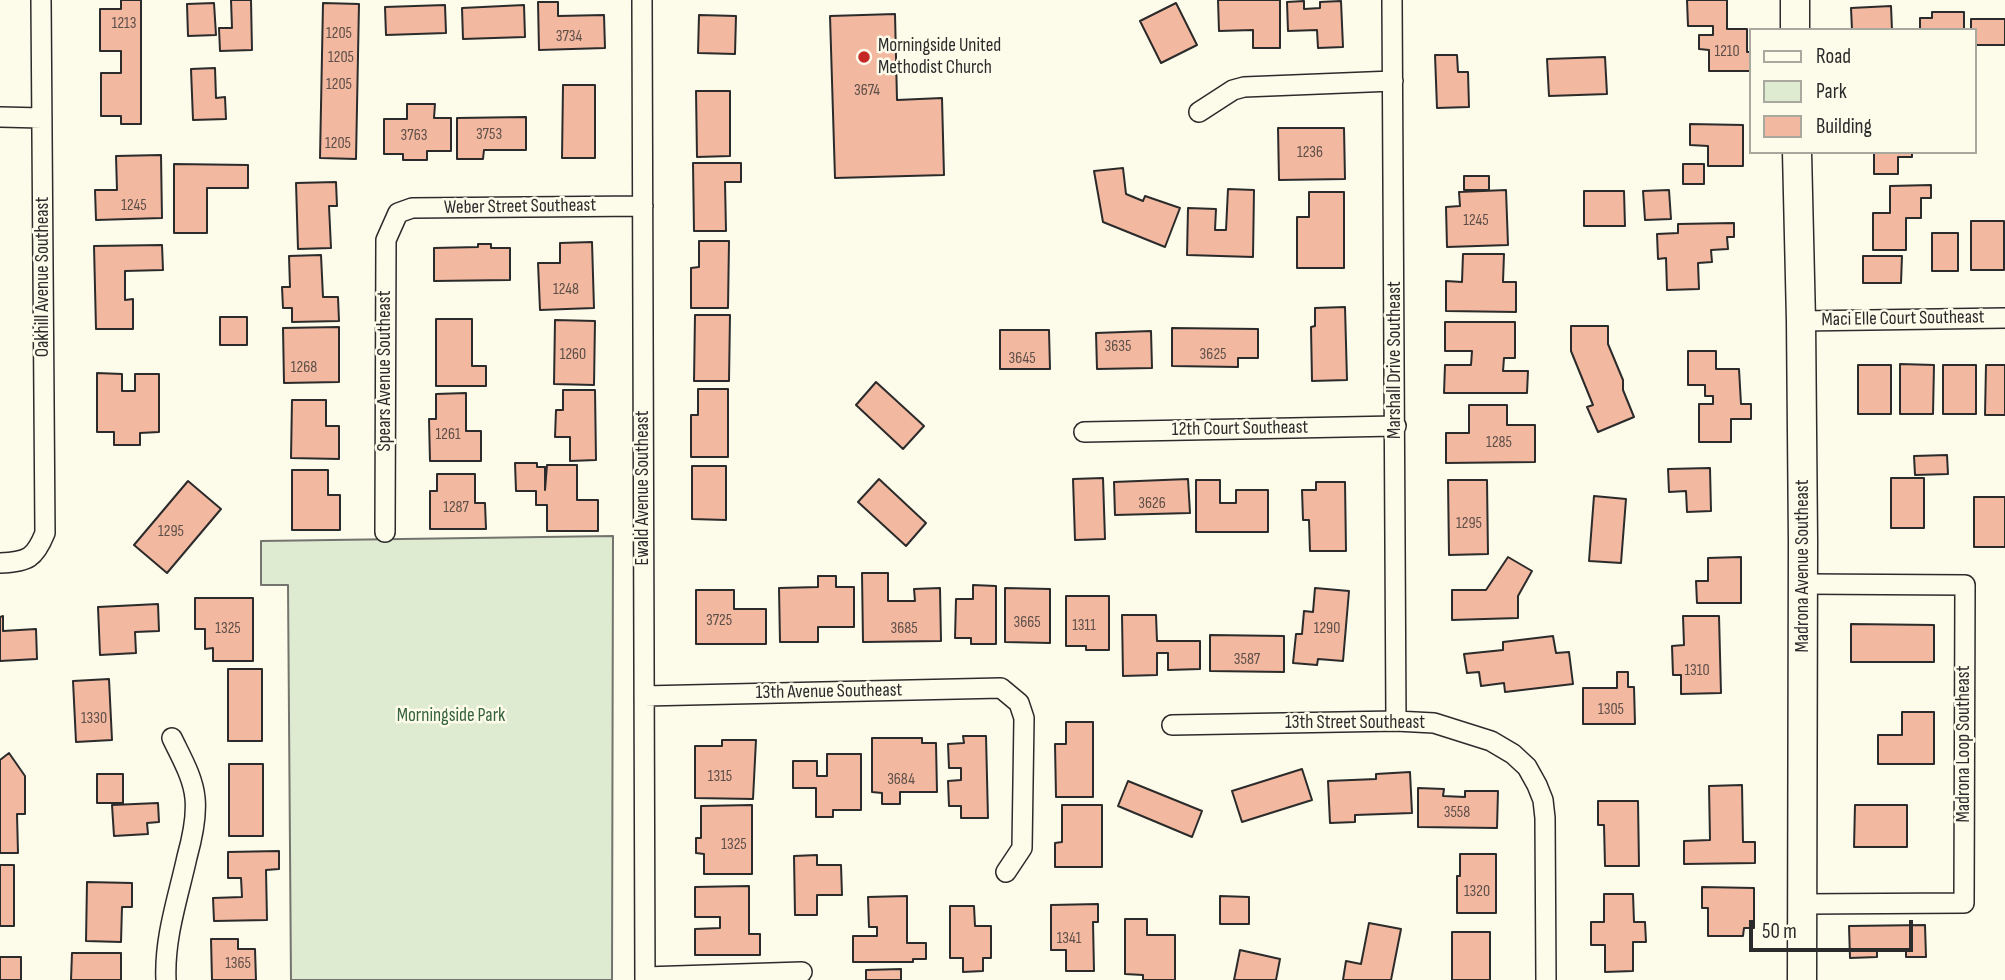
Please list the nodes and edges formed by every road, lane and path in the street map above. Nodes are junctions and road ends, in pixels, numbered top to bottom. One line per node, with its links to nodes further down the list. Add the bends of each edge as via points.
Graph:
1 (41, 0): 9 (street, Oakhill Avenue Southeast)
2 (642, 0): 11 (street, Ewald Avenue Southeast)
3 (1392, 0): 6 (street, Marshall Drive Southeast)
4 (1795, 0): 5 (main road)
5 (1795, 28)
6 (1393, 81): 7 (street, via 1244,87); 15 (street, Marshall Drive Southeast)
7 (1199, 112)
8 (0, 117): 9 (street)
9 (42, 118): 18 (street, Oakhill Avenue Southeast, via 45,533 37,552 26,560)
10 (1797, 154): 14 (main road, Madrona Avenue Southeast)
11 (643, 206): 12 (street, Weber Street Southeast, via 412,208); 20 (street, Ewald Avenue Southeast)
12 (398, 213): 17 (street, Spears Avenue Southeast, via 386,240)
13 (2005, 318): 14 (street, Maci Elle Court Southeast)
14 (1801, 321): 19 (main road, Madrona Avenue Southeast)
15 (1396, 426): 16 (street, 12th Court Southeast); 21 (street, Marshall Drive Southeast)
16 (1084, 432)
17 (384, 532)
18 (0, 563)
19 (1804, 584): 25 (main road, Madrona Avenue Southeast); 25 (street, Madrona Loop Southeast, via 1965,585 1964,903)
20 (644, 696): 24 (street, 13th Avenue Southeast, via 1001,688 1019,703 1024,718 1022,848); 27 (street, Ewald Avenue Southeast)
21 (1396, 721): 22 (street, 13th Street Southeast); 29 (street, 13th Street Southeast, via 1434,723 1491,741 1527,768 1543,800 1545,818)
22 (1172, 724)
23 (172, 738): 28 (street, via 196,800 170,928)
24 (1006, 872)
25 (1804, 904): 30 (main road, Madrona Avenue Southeast)
26 (802, 972): 27 (street, Ewald Avenue Southeast)
27 (645, 978)
28 (166, 980)
29 (1546, 980)
30 (1802, 980)

